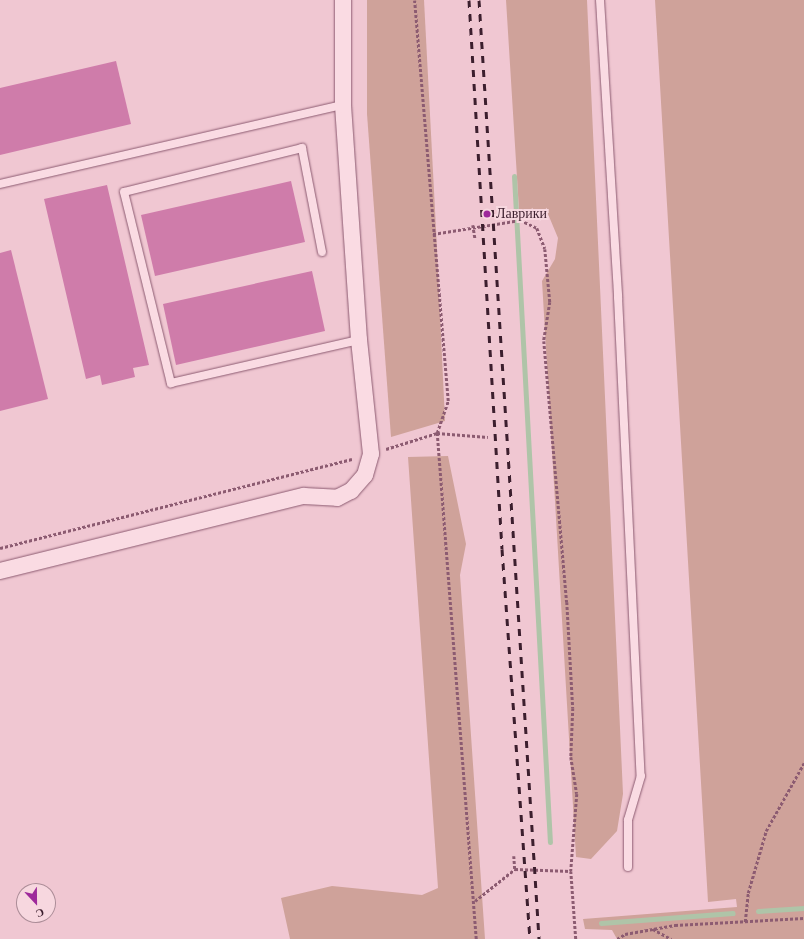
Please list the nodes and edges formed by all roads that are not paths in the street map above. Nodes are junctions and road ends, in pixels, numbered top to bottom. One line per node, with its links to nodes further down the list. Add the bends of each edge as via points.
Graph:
1 (343, 0): 3 (street)
2 (600, 0): 8 (lane, via 618,289 641,776 628,820)
3 (343, 105): 4 (lane); 6 (street)
4 (0, 184)
5 (322, 252): 6 (lane, via 302,148 124,192 171,383)
6 (359, 340): 7 (street, via 371,454 365,475 351,491 337,498 304,496)
7 (0, 571)
8 (628, 867)

